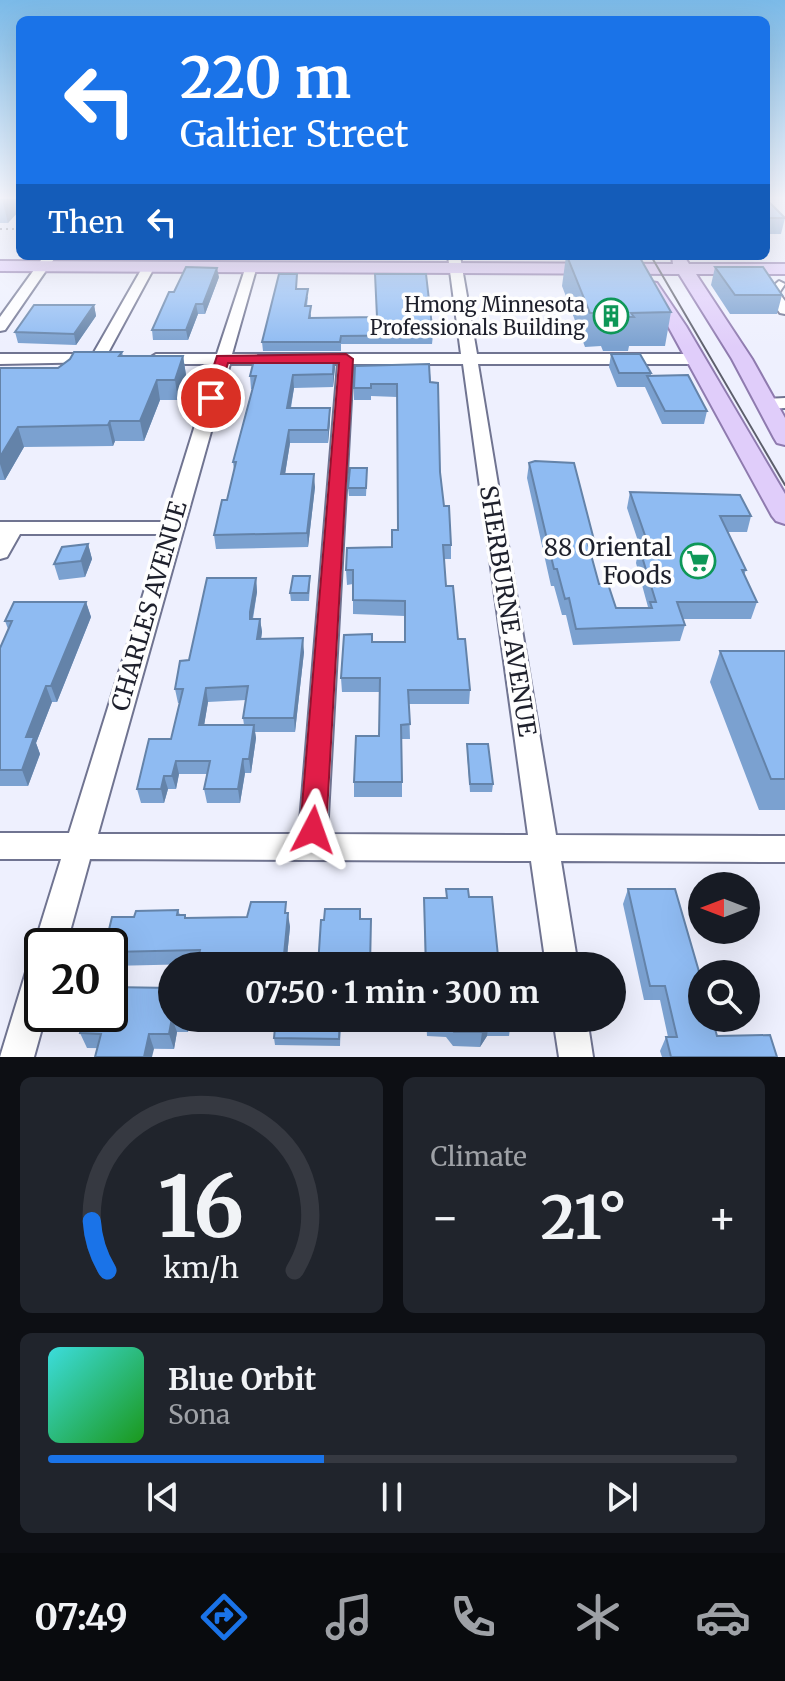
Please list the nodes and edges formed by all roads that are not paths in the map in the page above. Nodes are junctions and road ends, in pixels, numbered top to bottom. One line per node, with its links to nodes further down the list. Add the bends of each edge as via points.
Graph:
1 (785, 256): 6 (main road)
2 (679, 260): 5 (main road); 6 (main road); 19 (main road)
3 (48, 261): 7 (main road); 8 (main road); 12 (street)
4 (455, 261): 5 (main road); 9 (main road); 13 (street, SHERBURNE AVENUE)
5 (636, 262): 18 (main road)
6 (766, 262): 10 (main road)
7 (0, 266)
8 (149, 266): 9 (main road); 14 (street, via 106,359)
9 (251, 266): 16 (street, CHARLES AVENUE)
10 (783, 283): 11 (street, via 772,293)
11 (785, 310)
12 (0, 327)
13 (470, 358): 17 (street); 18 (street); 28 (street, SHERBURNE AVENUE)
14 (0, 359)
15 (142, 359): 16 (street)
16 (222, 359): 17 (street); 23 (street, CHARLES AVENUE)
17 (346, 359): 27 (street)
18 (696, 359): 21 (main road)
19 (776, 404): 20 (main road)
20 (785, 438)
21 (785, 516)
22 (6, 528): 23 (street); 24 (street)
23 (171, 528): 26 (street, CHARLES AVENUE)
24 (0, 552)
25 (0, 846): 26 (street)
26 (79, 846): 27 (street); 30 (street, CHARLES AVENUE)
27 (312, 848): 28 (street)
28 (543, 848): 29 (street); 31 (street, SHERBURNE AVENUE)
29 (785, 849)
30 (55, 928)
31 (560, 952)
32 (24, 1032): 34 (street)
33 (572, 1032): 35 (street)
34 (17, 1057)
35 (576, 1057)

